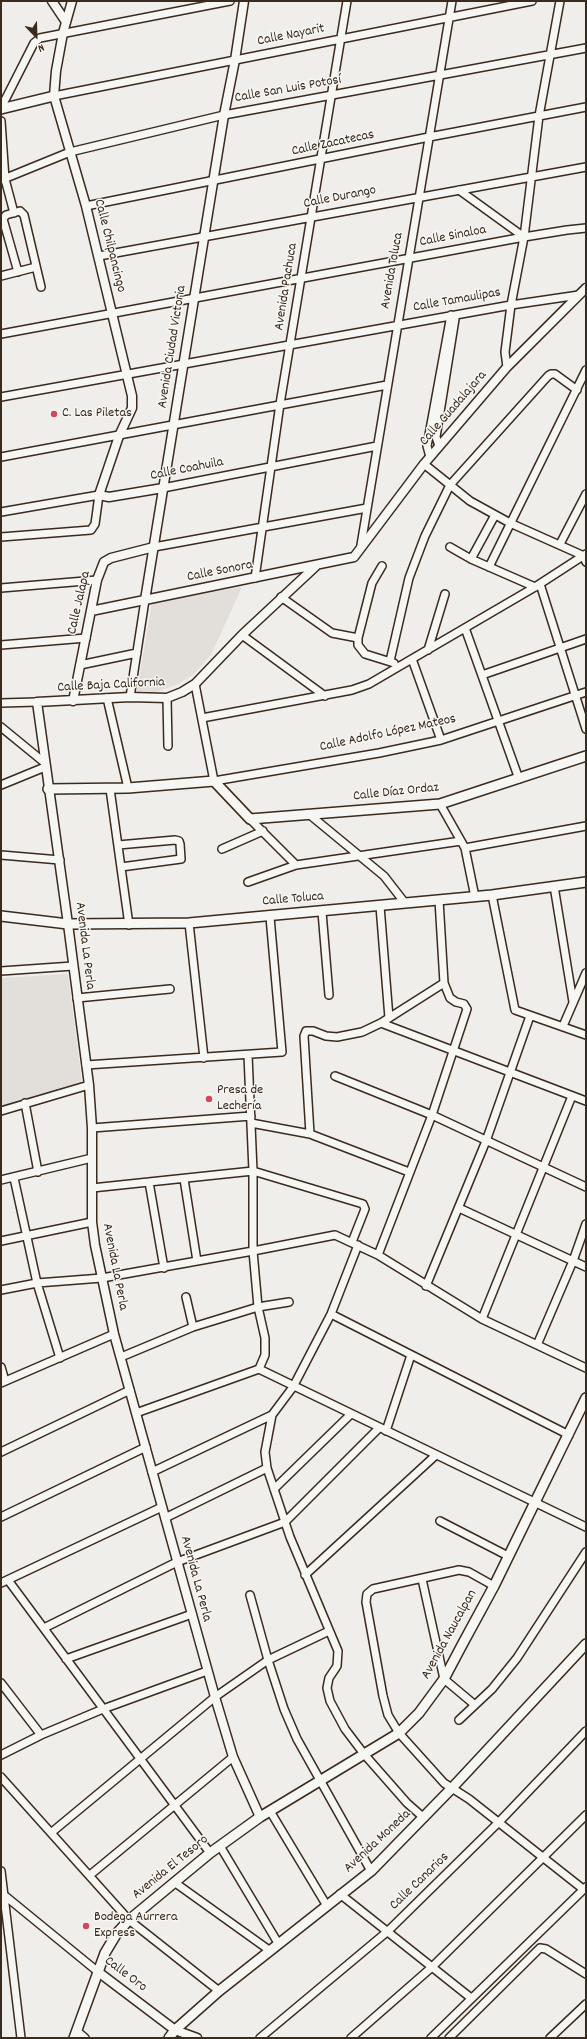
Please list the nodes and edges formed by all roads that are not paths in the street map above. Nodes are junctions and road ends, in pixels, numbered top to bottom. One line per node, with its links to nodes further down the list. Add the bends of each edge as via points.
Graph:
1 (52, 1): 10 (street)
2 (72, 1): 10 (street, Calle Chilpancingo)
3 (230, 1): 11 (street)
4 (244, 1): 15 (street, Avenida Ciudad Victoria)
5 (347, 1): 12 (street, Avenida Pachuca)
6 (452, 1): 9 (street, Avenida Toluca)
7 (532, 1): 9 (street, Calle Nayarit)
8 (560, 1): 14 (street)
9 (449, 18): 12 (street, Calle Nayarit); 16 (street, Avenida Toluca)
10 (66, 22): 11 (street, Calle Chilpancingo)
11 (63, 33): 17 (street, Calle Chilpancingo); 20 (street, via 40,38 34,43)
12 (340, 39): 15 (street, Calle Nayarit); 18 (street, Avenida Pachuca)
13 (586, 48): 14 (street, Calle San Luis Potosí)
14 (550, 55): 16 (street, Calle San Luis Potosí); 22 (street)
15 (236, 60): 17 (street, Calle Nayarit); 21 (street, Avenida Ciudad Victoria)
16 (439, 75): 18 (street, Calle San Luis Potosí); 24 (street, Avenida Toluca)
17 (54, 96): 20 (main road); 25 (street, Calle Chilpancingo)
18 (331, 96): 21 (street, Calle San Luis Potosí); 26 (street, Avenida Pachuca)
19 (586, 107): 22 (street, Calle Zacatecas)
20 (1, 108)
21 (224, 115): 25 (street, Calle San Luis Potosí); 30 (street, Avenida Ciudad Victoria)
22 (539, 116): 24 (street, Calle Zacatecas); 28 (street)
23 (1, 121): 29 (street)
24 (429, 137): 26 (street, Calle Zacatecas); 32 (street, Avenida Toluca)
25 (70, 152): 29 (street, Calle San Luis Potosí); 33 (street, Calle Chilpancingo)
26 (321, 160): 30 (street, Calle Zacatecas); 35 (street, Avenida Pachuca)
27 (586, 167): 28 (street, Calle Durango)
28 (531, 177): 31 (street, Calle Durango); 38 (street)
29 (3, 180): 34 (street)
30 (213, 181): 33 (street, Calle Zacatecas); 37 (street, Avenida Ciudad Victoria)
31 (459, 190): 32 (street, Calle Durango); 38 (street)
32 (419, 196): 35 (street, Calle Durango); 40 (street, Avenida Toluca)
33 (86, 206): 39 (street, Calle Chilpancingo)
34 (14, 212): 41 (street, via 23,212); 42 (street, via 3,219)
35 (312, 217): 37 (street, Calle Durango); 44 (street, Avenida Pachuca)
36 (586, 228): 38 (street, Calle Sinaloa)
37 (204, 237): 39 (street, Calle Durango); 48 (street, Avenida Ciudad Victoria)
38 (524, 237): 40 (street, Calle Sinaloa); 49 (street)
39 (99, 256): 50 (street, Calle Chilpancingo)
40 (409, 258): 44 (street, Calle Sinaloa); 52 (street, Avenida Toluca)
41 (36, 268): 42 (street); 45 (street)
42 (18, 272): 43 (street)
43 (1, 276)
44 (302, 279): 48 (street, Calle Sinaloa); 54 (street, Avenida Pachuca)
45 (41, 287)
46 (586, 288): 47 (street, Calle Guadalajara)
47 (579, 295): 49 (street, Calle Tamaulipas); 56 (street, Calle Guadalajara)
48 (194, 298): 50 (street, Calle Sinaloa); 55 (street, Avenida Ciudad Victoria)
49 (511, 305): 51 (street, Calle Tamaulipas); 56 (street, via 505,352)
50 (112, 315): 53 (street, Calle Sinaloa); 58 (street, Calle Chilpancingo)
51 (453, 315): 52 (street, Calle Tamaulipas); 66 (street, via 436,437); 68 (street, via 426,446)
52 (397, 326): 54 (street, Calle Tamaulipas); 59 (street, Avenida Toluca)
53 (1, 334)
54 (290, 346): 55 (street, Calle Tamaulipas); 62 (street, Avenida Pachuca)
55 (184, 364): 58 (street, Calle Tamaulipas); 63 (street, Avenida Ciudad Victoria)
56 (507, 367): 66 (street, Calle Guadalajara)
57 (586, 370): 60 (street)
58 (128, 375): 61 (street, Calle Tamaulipas); 64 (street, Calle Chilpancingo, via 132,408)
59 (388, 385): 62 (street); 65 (street, Avenida Toluca)
60 (577, 390): 71 (street, via 555,374 551,374); 78 (street)
61 (1, 397)
62 (280, 404): 63 (street); 70 (street, Avenida Pachuca)
63 (174, 425): 64 (street); 72 (street, Avenida Ciudad Victoria)
64 (119, 436): 67 (street); 74 (street, Calle Chilpancingo)
65 (377, 446): 70 (street, Calle Coahuila); 75 (street, Avenida Toluca)
66 (439, 446): 68 (street, Calle Guadalajara)
67 (1, 457)
68 (430, 457): 69 (street, Calle Guadalajara)
69 (424, 464): 71 (street); 82 (street, Calle Guadalajara)
70 (271, 467): 72 (street, Calle Coahuila); 79 (street, Avenida Pachuca)
71 (450, 484): 77 (street, via 470,501); 109 (street, via 425,536 409,578)
72 (163, 488): 74 (street, Calle Coahuila, via 109,497); 83 (street, Avenida Ciudad Victoria)
73 (586, 494): 81 (street)
74 (99, 495): 76 (street, Calle Coahuila); 80 (street, via 95,524 91,530)
75 (367, 508): 79 (street); 82 (street, Avenida Toluca)
76 (1, 512)
77 (495, 515): 78 (street); 87 (street)
78 (510, 523): 81 (street); 90 (street)
79 (264, 526): 83 (street); 91 (street, Avenida Pachuca)
80 (1, 537)
81 (560, 544): 86 (street)
82 (360, 546): 85 (street, Calle Guadalajara)
83 (154, 547): 92 (street, Calle Jalapa, via 104,562); 97 (street, Avenida Ciudad Victoria)
84 (450, 547): 87 (street)
85 (354, 557): 88 (street, Calle Sonora)
86 (585, 557): 93 (street)
87 (471, 558): 90 (street)
88 (316, 566): 91 (street, Calle Sonora); 96 (street, Calle Baja California)
89 (382, 566): 102 (street, via 372,583)
90 (489, 566): 93 (street)
91 (255, 578): 97 (street, Calle Sonora)
92 (97, 580): 94 (street); 98 (street, Calle Jalapa)
93 (537, 585): 99 (street); 105 (street)
94 (1, 588)
95 (445, 594): 106 (street)
96 (281, 598): 100 (street, Calle Baja California); 102 (street, via 332,633)
97 (145, 600): 98 (street, Calle Sonora); 107 (street, Avenida Ciudad Victoria)
98 (91, 610): 101 (street, Calle Jalapa)
99 (465, 628): 106 (street); 112 (street)
100 (242, 634): 113 (street, Calle Baja California); 116 (street)
101 (86, 638): 104 (street); 110 (street, Calle Jalapa)
102 (358, 638): 109 (street, via 358,645 365,654)
103 (586, 639): 105 (street)
104 (1, 645)
105 (561, 647): 112 (street); 115 (street)
106 (428, 650): 108 (street)
107 (137, 653): 110 (street, Calle Baja California); 117 (street, Avenida Ciudad Victoria)
108 (412, 659): 111 (street); 127 (street)
109 (390, 661): 111 (street)
110 (80, 664): 120 (street, Calle Jalapa)
111 (399, 666): 116 (street, via 369,684)
112 (482, 675): 124 (street)
113 (196, 684): 119 (street, Calle Baja California); 123 (street)
114 (586, 692): 115 (street, Calle Adolfo López Mateos)
115 (576, 695): 124 (street, Calle Adolfo López Mateos); 126 (street)
116 (325, 696): 123 (street)
117 (130, 697): 118 (street, Calle Baja California); 119 (street, Calle Baja California)
118 (106, 698): 120 (street, Calle Baja California); 134 (street)
119 (167, 698): 128 (street)
120 (73, 701): 121 (street, Calle Baja California)
121 (37, 702): 122 (street, Calle Baja California); 130 (street, Avenida La Perla)
122 (1, 703)
123 (202, 718): 132 (street)
124 (499, 721): 127 (street, Calle Adolfo López Mateos); 131 (street)
125 (1, 727): 130 (street)
126 (586, 729)
127 (441, 740): 132 (street, Calle Adolfo López Mateos)
128 (168, 746)
129 (586, 756): 131 (main road, Calle Díaz Ordaz)
130 (45, 765): 133 (street); 135 (street, Avenida La Perla)
131 (519, 779): 137 (main road, Calle Díaz Ordaz)
132 (214, 780): 134 (main road, Calle Adolfo López Mateos); 139 (main road)
133 (1, 785)
134 (128, 788): 136 (main road, Calle Adolfo López Mateos)
135 (48, 789): 136 (main road, Calle Adolfo López Mateos); 148 (street, Avenida La Perla)
136 (110, 789): 143 (street)
137 (440, 804): 138 (main road, Calle Díaz Ordaz); 142 (street)
138 (310, 815): 139 (main road, Calle Díaz Ordaz); 147 (street)
139 (250, 819): 141 (street)
140 (586, 826): 144 (street)
141 (263, 832): 145 (street); 149 (street)
142 (461, 841): 144 (street); 147 (street)
143 (118, 845): 150 (street); 150 (street, via 175,840 180,844 181,859)
144 (465, 848): 155 (street)
145 (222, 849)
146 (1, 855): 148 (street)
147 (361, 856): 149 (street); 157 (street, via 384,876)
148 (60, 860): 163 (street, Avenida La Perla)
149 (296, 865): 151 (street)
150 (122, 867): 164 (street)
151 (248, 882)
152 (586, 882): 153 (main road, Calle Toluca)
153 (554, 886): 154 (main road, Calle Toluca); 173 (street)
154 (492, 895): 155 (main road, Calle Toluca); 174 (street, via 513,1004 515,1010)
155 (475, 897): 156 (main road, Calle Toluca)
156 (438, 900): 157 (main road, Calle Toluca); 168 (street)
157 (404, 903): 158 (main road, Calle Toluca)
158 (380, 906): 159 (main road, Calle Toluca); 175 (street)
159 (322, 912): 161 (main road, Calle Toluca); 171 (street)
160 (1, 916): 163 (main road, Calle Toluca)
161 (270, 917): 162 (main road, Calle Toluca); 180 (street, via 282,1052)
162 (189, 923): 164 (main road, Calle Toluca); 181 (street)
163 (68, 924): 164 (main road, Calle Toluca); 165 (street, Avenida La Perla)
164 (129, 925)
165 (73, 966): 166 (street); 172 (street, Avenida La Perla)
166 (1, 971)
167 (586, 973): 169 (street)
168 (444, 983): 175 (street); 179 (street, via 450,998 467,1006)
169 (584, 983): 173 (street)
170 (170, 989): 172 (street)
171 (329, 995)
172 (77, 998): 182 (street, Avenida La Perla)
173 (573, 1002): 177 (street)
174 (530, 1016): 177 (street); 183 (street)
175 (388, 1018): 176 (street)
176 (381, 1023): 179 (street); 193 (street, via 348,1036 326,1036 313,1031 306,1031 304,1034)
177 (563, 1026): 178 (street)
178 (586, 1035)
179 (454, 1051): 183 (street); 190 (street)
180 (248, 1055): 181 (street); 191 (street)
181 (204, 1058): 182 (street)
182 (86, 1065): 185 (street, Avenida La Perla)
183 (511, 1073): 186 (street); 194 (street)
184 (335, 1076): 190 (street)
185 (89, 1085): 188 (street); 192 (street, Avenida La Perla)
186 (572, 1096): 187 (street); 196 (street)
187 (586, 1101)
188 (25, 1103): 189 (street); 198 (street)
189 (1, 1111)
190 (432, 1115): 194 (street); 199 (street)
191 (251, 1120): 192 (street); 193 (street); 197 (street)
192 (92, 1128): 195 (street, Avenida La Perla)
193 (310, 1134): 199 (street)
194 (486, 1141): 196 (street); 206 (street)
195 (92, 1158): 198 (street); 205 (street, Avenida La Perla)
196 (545, 1168): 204 (street); 209 (street)
197 (253, 1171): 201 (street); 212 (street, via 363,1204 365,1210); 213 (street)
198 (38, 1172): 200 (street)
199 (409, 1172): 214 (street)
200 (14, 1178): 202 (street); 210 (street)
201 (184, 1179): 203 (street); 215 (street)
202 (1, 1180)
203 (149, 1182): 205 (street); 218 (street)
204 (586, 1187)
205 (92, 1188): 207 (street, Avenida La Perla)
206 (459, 1208): 209 (street); 221 (street)
207 (92, 1222): 210 (street); 219 (street, Avenida La Perla)
208 (586, 1224): 216 (street)
209 (518, 1235): 216 (street); 227 (street)
210 (26, 1236): 211 (street); 220 (street)
211 (1, 1241)
212 (355, 1243): 213 (street, via 335,1235); 214 (street); 226 (street)
213 (253, 1251): 215 (street); 225 (street)
214 (378, 1255): 221 (street)
215 (197, 1261): 218 (street)
216 (573, 1261): 217 (street); 230 (street)
217 (586, 1267)
218 (164, 1268): 219 (street)
219 (102, 1278): 220 (street); 229 (street, Avenida La Perla)
220 (37, 1283): 222 (street); 233 (street)
221 (426, 1286): 227 (street)
222 (1, 1290)
223 (186, 1297): 228 (street)
224 (289, 1302): 225 (street)
225 (258, 1306): 228 (street); 236 (street, via 265,1338 265,1355)
226 (331, 1314): 231 (street); 238 (street)
227 (482, 1319): 230 (street)
228 (193, 1327): 232 (street)
229 (114, 1334): 232 (street, Avenida La Perla); 233 (street)
230 (537, 1345): 235 (street)
231 (411, 1355): 245 (street); 246 (street)
232 (121, 1357): 239 (street, Avenida La Perla)
233 (60, 1358): 237 (street)
234 (1, 1367): 237 (street)
235 (586, 1368)
236 (259, 1369): 238 (street); 241 (street)
237 (3, 1382)
238 (293, 1387): 242 (street); 243 (street)
239 (130, 1390): 241 (street, Avenida La Perla); 248 (street)
240 (586, 1398): 246 (main road, Avenida Naucalpan)
241 (136, 1412): 247 (street, Avenida La Perla)
242 (351, 1414): 244 (street); 252 (street)
243 (272, 1415): 250 (street, via 265,1452); 251 (street)
244 (379, 1428): 245 (street); 258 (street)
245 (386, 1431): 249 (street)
246 (569, 1435): 253 (main road, Avenida Naucalpan)
247 (146, 1447): 251 (street, Avenida La Perla); 255 (street)
248 (1, 1452)
249 (436, 1455): 253 (street); 263 (street)
250 (267, 1468): 252 (street); 256 (street)
251 (152, 1472): 254 (street, Avenida La Perla)
252 (274, 1489): 258 (street)
253 (536, 1502): 259 (street); 261 (main road, Avenida Naucalpan)
254 (162, 1506): 256 (street, Avenida La Perla); 265 (street)
255 (1, 1517)
256 (165, 1518): 262 (street, Avenida La Perla)
257 (440, 1521): 261 (street)
258 (285, 1522): 262 (street); 263 (street)
259 (586, 1527)
260 (586, 1552): 279 (street, via 517,1658 492,1689)
261 (508, 1556): 267 (main road, Avenida Naucalpan)
262 (177, 1562): 269 (street, Avenida La Perla); 270 (street)
263 (305, 1575): 271 (street)
264 (422, 1579): 267 (street, via 459,1570 469,1572); 276 (street); 283 (street, via 373,1589 367,1594 366,1602 383,1696 388,1715)
265 (8, 1580): 266 (street); 270 (street)
266 (1, 1583)
267 (494, 1586): 276 (main road, Avenida Naucalpan)
268 (250, 1595): 274 (street)
269 (192, 1614): 273 (street); 275 (street, Avenida La Perla)
270 (44, 1628): 273 (street)
271 (329, 1631): 274 (street); 285 (street, via 339,1659 328,1683 330,1701 345,1729)
272 (586, 1644): 291 (main road, Avenida Moneda)
273 (66, 1659): 280 (street)
274 (268, 1660): 278 (street); 290 (street, via 284,1709)
275 (207, 1671): 278 (street, Avenida La Perla); 280 (street)
276 (444, 1680): 279 (street); 283 (main road, Avenida Naucalpan, via 419,1713)
277 (1, 1683): 284 (street)
278 (215, 1697): 287 (street, Avenida La Perla); 288 (street)
279 (475, 1705): 281 (street)
280 (103, 1709): 284 (street); 288 (street)
281 (459, 1720)
282 (586, 1732): 297 (street, Calle Canarios)
283 (399, 1733): 285 (main road, Avenida Naucalpan); 291 (street, via 436,1775)
284 (41, 1735): 286 (street)
285 (364, 1754): 290 (main road, Avenida Naucalpan); 296 (street, via 407,1803)
286 (1, 1755)
287 (233, 1757): 292 (street); 295 (street, Avenida La Perla)
288 (140, 1760): 292 (street); 298 (street)
289 (1, 1777): 298 (street)
290 (319, 1781): 293 (main road, Avenida Naucalpan); 303 (street)
291 (452, 1788): 296 (main road, Avenida Moneda); 297 (street)
292 (174, 1805): 300 (street); 304 (street)
293 (270, 1811): 295 (main road, Avenida Naucalpan); 309 (street)
294 (586, 1815): 301 (street)
295 (260, 1817): 299 (main road, Avenida El Tesoro)
296 (424, 1818): 303 (main road, Avenida Moneda)
297 (499, 1822): 301 (street); 312 (street, Calle Canarios)
298 (52, 1832): 304 (street)
299 (220, 1846): 300 (main road, Avenida El Tesoro); 313 (street)
300 (210, 1853): 305 (main road, Avenida El Tesoro)
301 (543, 1857): 306 (street); 315 (street)
302 (1, 1871): 308 (street)
303 (371, 1871): 307 (main road, Avenida Moneda)
304 (90, 1875): 311 (street)
305 (174, 1882): 311 (main road, Avenida El Tesoro); 314 (street)
306 (585, 1888): 319 (street)
307 (340, 1894): 309 (main road, Avenida Moneda); 312 (street)
308 (4, 1895): 310 (street); 316 (street, Calle Oro)
309 (327, 1906): 313 (main road, Avenida Moneda)
310 (4, 1920): 323 (street)
311 (129, 1920): 316 (main road, Avenida El Tesoro, via 113,1939); 318 (street)
312 (388, 1931): 315 (street); 327 (street, Calle Canarios)
313 (278, 1943): 314 (main road, Avenida Moneda)
314 (269, 1950): 318 (main road, Avenida Moneda)
315 (432, 1967): 319 (street); 328 (street)
316 (97, 1971): 321 (street, Calle Oro); 322 (main road, Avenida El Tesoro)
317 (586, 1974): 330 (street, via 546,1949 540,1948)
318 (220, 1991): 321 (main road, Avenida Moneda)
319 (471, 1998): 329 (street)
320 (586, 2004): 331 (street)
321 (175, 2030): 325 (main road, Avenida Moneda); 326 (street, Calle Oro)
322 (75, 2035): 324 (street)
323 (21, 2038)
324 (85, 2038)
325 (169, 2038)
326 (198, 2038)
327 (260, 2038)
328 (351, 2038)
329 (432, 2038)
330 (449, 2038)
331 (550, 2038)

